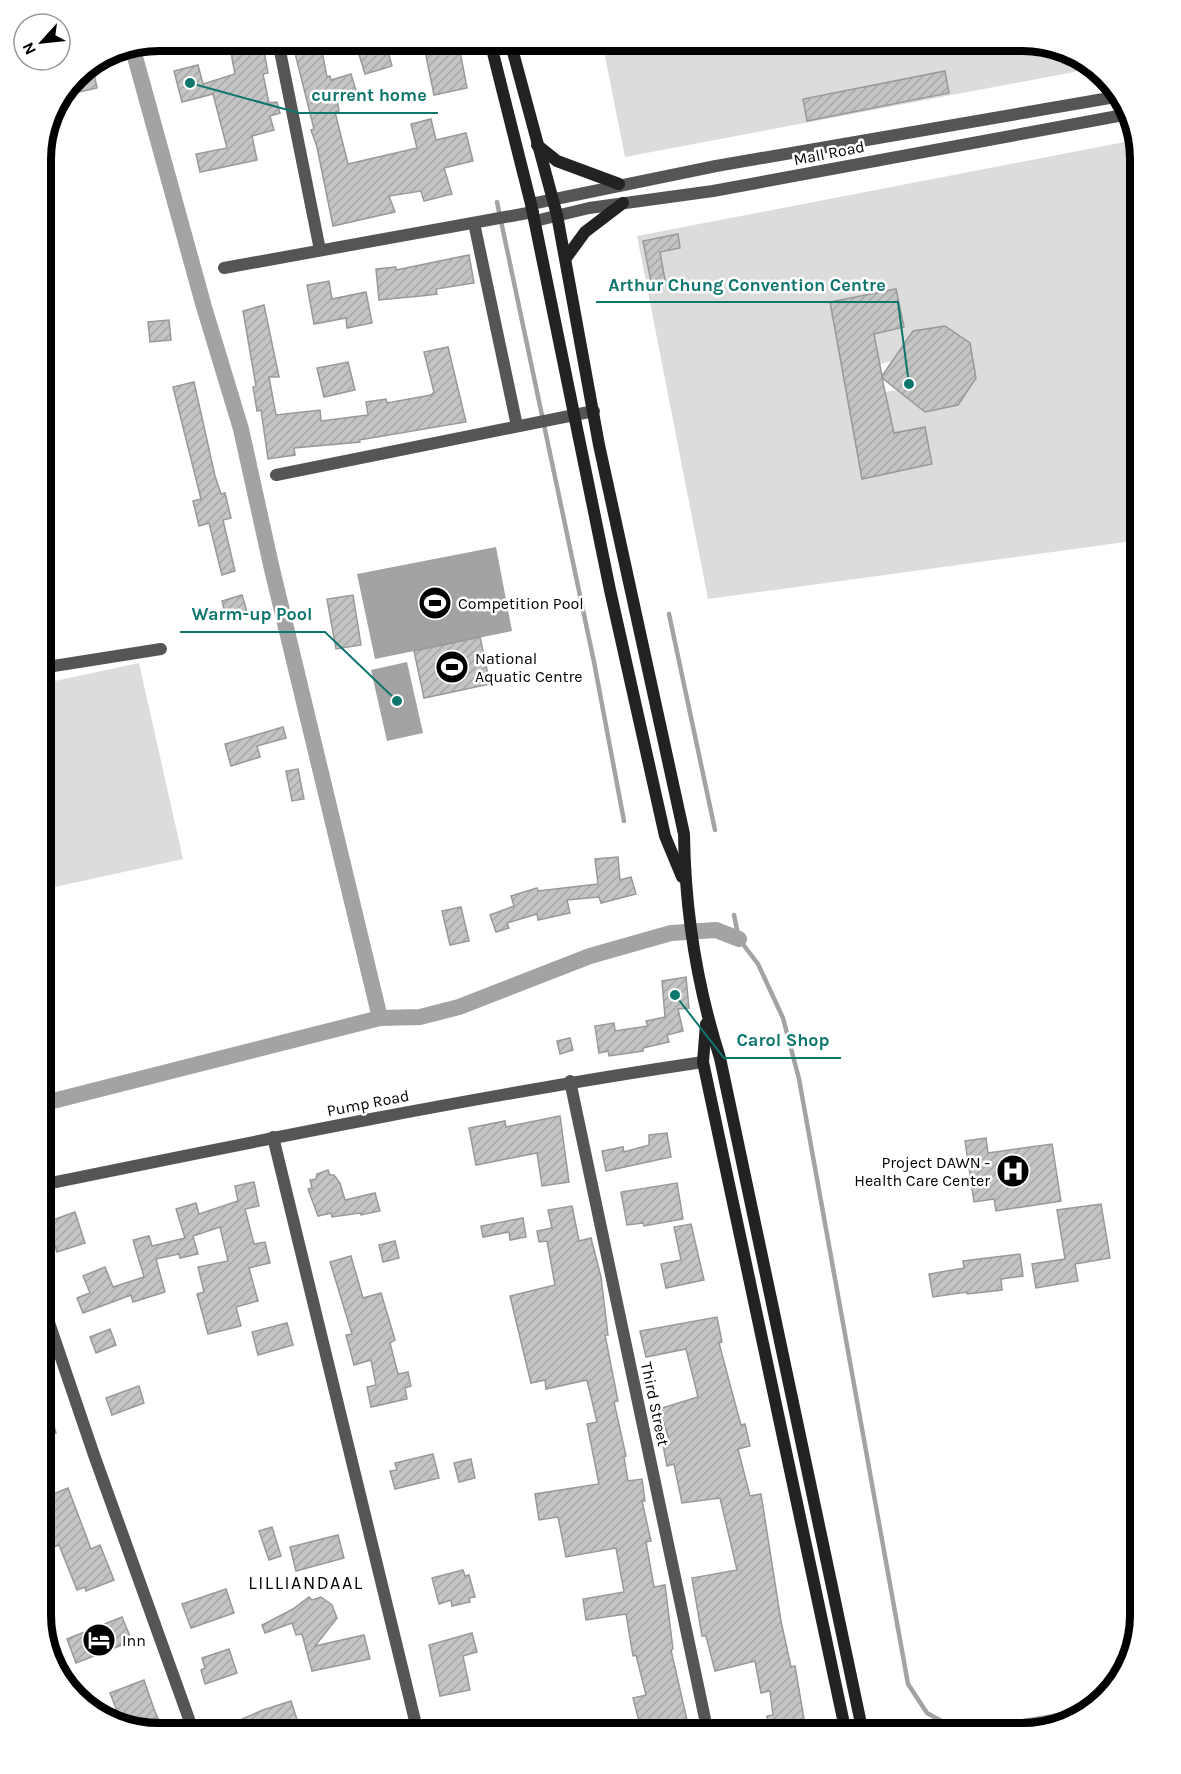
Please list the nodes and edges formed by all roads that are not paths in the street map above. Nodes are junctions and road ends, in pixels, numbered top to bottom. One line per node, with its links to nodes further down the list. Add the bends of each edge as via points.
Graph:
1 (280, 51): 13 (street)
2 (492, 51): 10 (main road)
3 (513, 51): 6 (main road)
4 (1111, 98): 7 (street, Mall Road)
5 (1121, 116): 9 (street, Mall Road, via 712,191)
6 (537, 145): 7 (main road, via 557,161); 8 (main road)
7 (619, 184): 8 (street, Mall Road)
8 (552, 199): 10 (street, Mall Road); 11 (main road)
9 (623, 203): 11 (street, Mall Road); 14 (main road, via 585,232)
10 (531, 213): 11 (street, Mall Road); 12 (street); 17 (main road)
11 (557, 215): 14 (main road)
12 (478, 223): 13 (street); 18 (street)
13 (320, 250): 15 (street)
14 (566, 258): 16 (main road)
15 (224, 268)
16 (594, 411): 17 (street); 22 (main road, via 684,834)
17 (575, 414): 18 (street); 22 (main road, via 665,836)
18 (517, 426): 19 (street)
19 (276, 475)
20 (161, 649): 21 (street)
21 (51, 666)
22 (686, 889): 23 (main road)
23 (705, 1009): 24 (main road); 33 (main road, via 720,1058)
24 (703, 1062): 25 (street, Pump Road); 32 (main road)
25 (570, 1082): 26 (street, Pump Road); 31 (street, Third Street)
26 (273, 1137): 27 (street, Pump Road); 30 (street)
27 (51, 1183)
28 (51, 1331): 29 (street)
29 (190, 1723)
30 (416, 1723)
31 (706, 1723)
32 (844, 1723)
33 (861, 1723)

